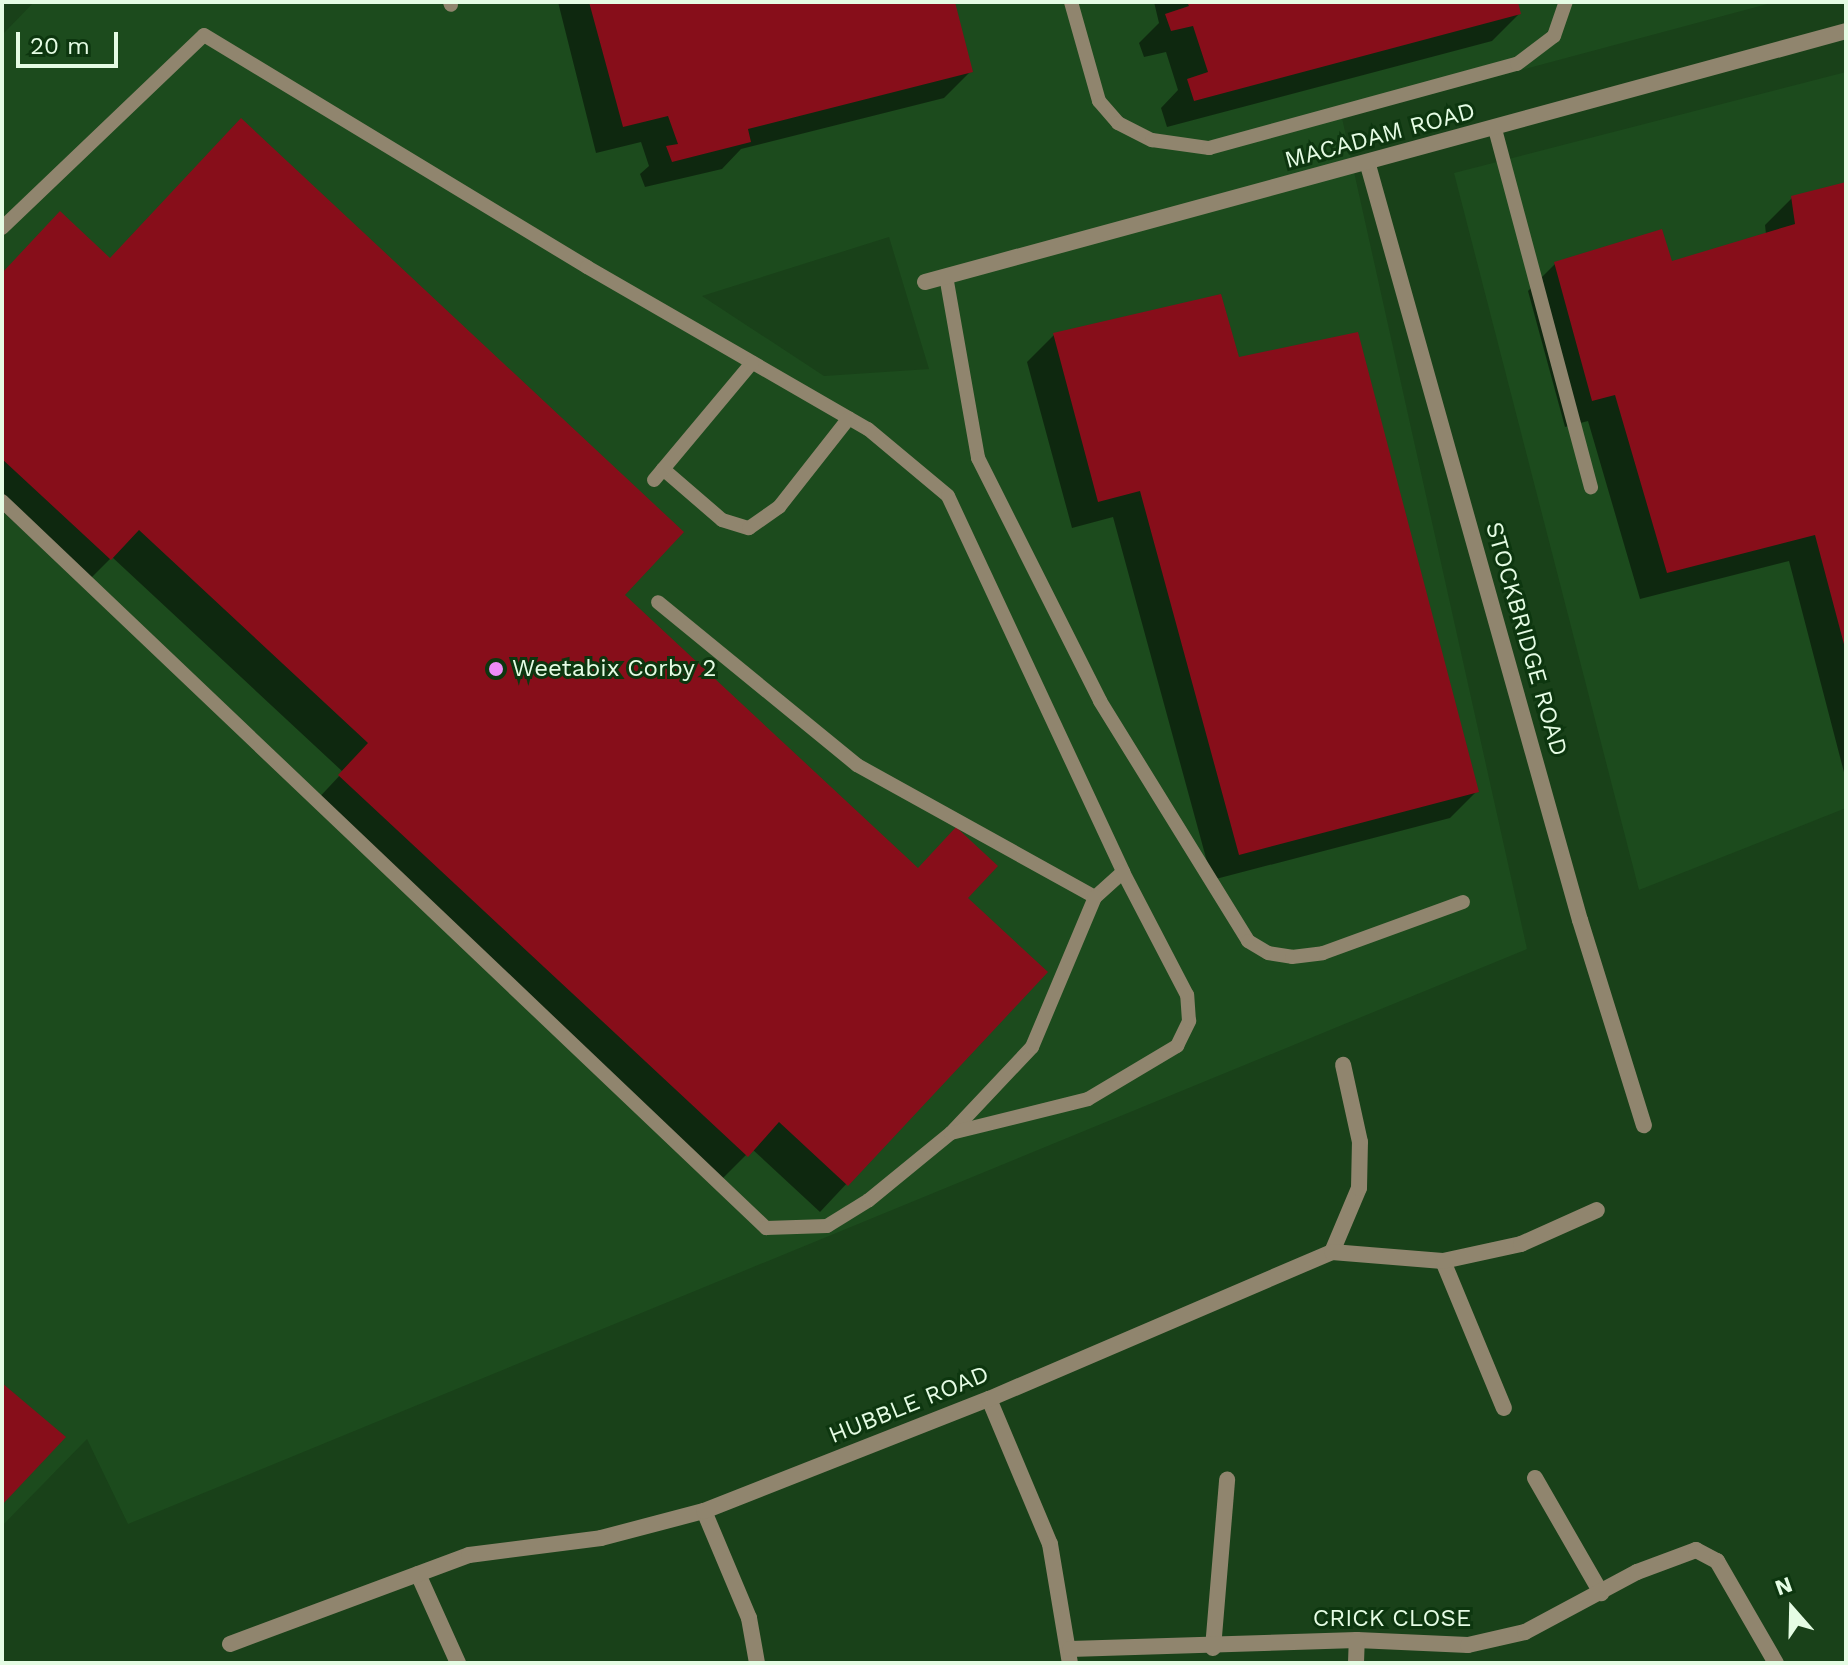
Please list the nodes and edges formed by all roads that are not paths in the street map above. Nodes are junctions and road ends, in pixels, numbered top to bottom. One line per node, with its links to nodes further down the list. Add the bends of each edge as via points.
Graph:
1 (1071, 2): 2 (lane, via 1099,101 1118,123 1152,140 1209,148 1517,64 1554,36)
2 (1566, 2)
3 (1846, 31): 4 (street, MACADAM ROAD)
4 (1495, 129): 5 (street, MACADAM ROAD); 11 (lane)
5 (1368, 165): 7 (street, MACADAM ROAD); 18 (street, STOCKBRIDGE ROAD, via 1575,905)
6 (2, 228): 9 (lane, via 204,35)
7 (946, 276): 8 (street, MACADAM ROAD); 16 (lane, via 978,458 1100,701 1248,941 1268,953 1292,957 1323,953)
8 (925, 282)
9 (752, 363): 10 (lane); 10 (lane, via 659,474 722,520 749,528 779,507)
10 (849, 418): 14 (lane, via 948,496)
11 (1591, 487)
12 (2, 501): 19 (lane, via 766,1228 827,1226 869,1200)
13 (658, 602): 15 (lane, via 857,765)
14 (1123, 872): 15 (lane); 19 (lane, via 1187,995 1189,1021 1177,1046 1088,1099)
15 (1095, 897): 19 (lane, via 1032,1047)
16 (1463, 902)
17 (1343, 1065): 21 (street, via 1360,1142 1359,1188)
18 (1644, 1125)
19 (951, 1133)
20 (1597, 1210): 22 (street, HUBBLE ROAD, via 1521,1244)
21 (1332, 1252): 22 (street, HUBBLE ROAD); 23 (street, HUBBLE ROAD)
22 (1443, 1261): 24 (street)
23 (989, 1399): 27 (street, HUBBLE ROAD); 33 (street, via 1050,1544)
24 (1504, 1408)
25 (1535, 1478): 29 (street)
26 (1227, 1480): 32 (street)
27 (704, 1511): 28 (street, HUBBLE ROAD, via 601,1538 469,1555); 35 (street, via 749,1618)
28 (418, 1574): 31 (street, HUBBLE ROAD); 34 (street)
29 (1601, 1593): 30 (street, CRICK CLOSE, via 1525,1632 1468,1645); 37 (street, CRICK CLOSE, via 1637,1572 1696,1550 1717,1561)
30 (1357, 1640): 32 (street, CRICK CLOSE); 36 (street)
31 (230, 1644)
32 (1213, 1648): 33 (street, CRICK CLOSE)
33 (1070, 1656)
34 (458, 1663)
35 (757, 1663)
36 (1356, 1663)
37 (1776, 1663)

